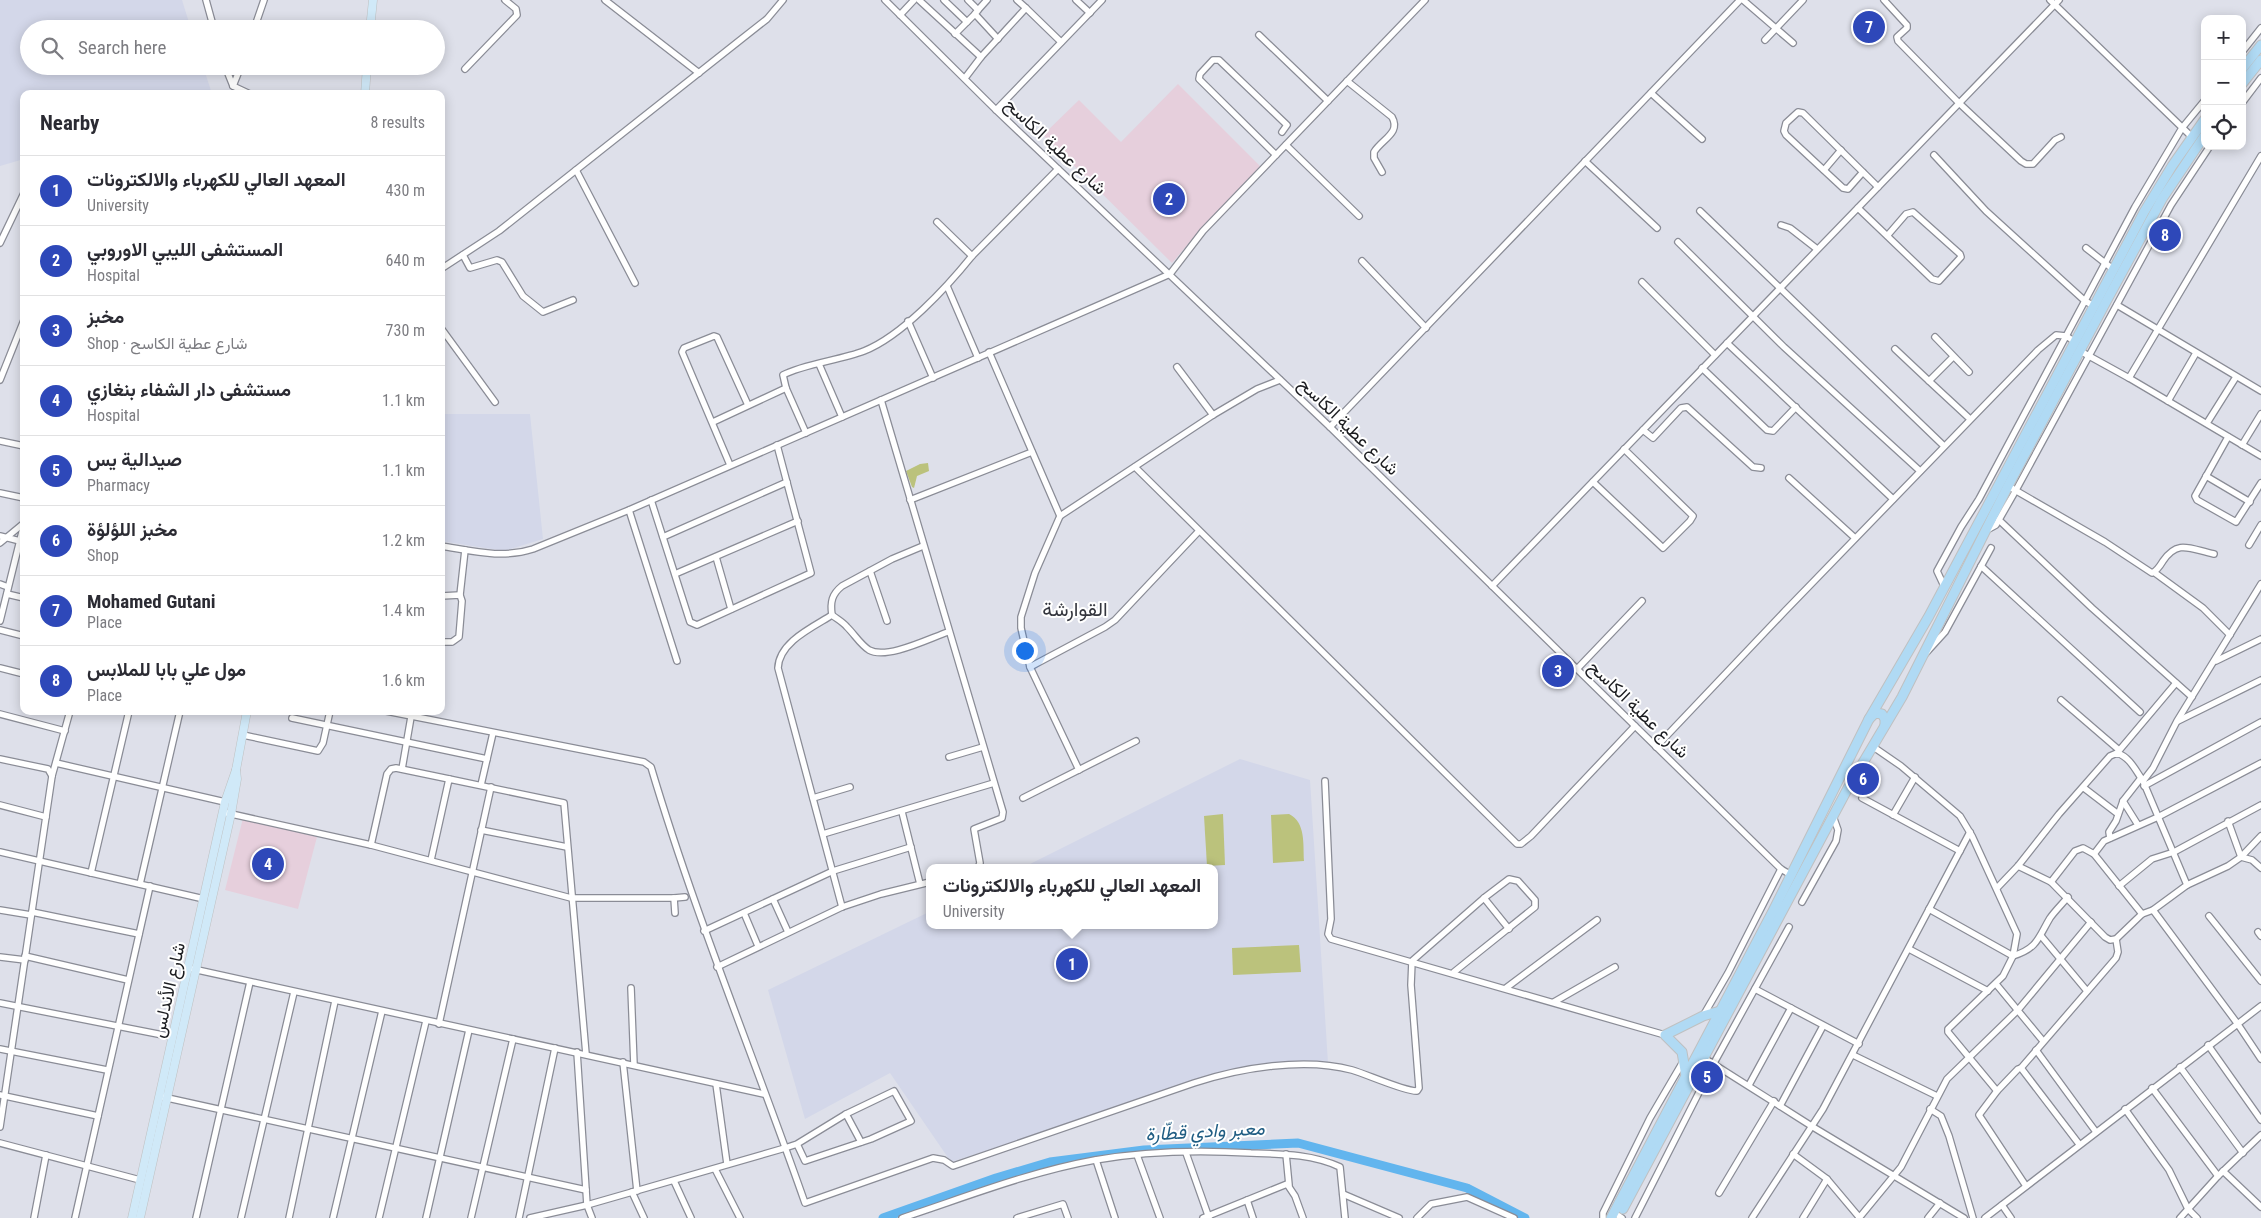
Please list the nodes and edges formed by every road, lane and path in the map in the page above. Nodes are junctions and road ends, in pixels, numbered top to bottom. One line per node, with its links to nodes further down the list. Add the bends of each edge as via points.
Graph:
1 (206, 0): 25 (street)
2 (264, 0): 26 (street)
3 (373, 0): 27 (main road)
4 (506, 0): 42 (street, via 516,9 517,15)
5 (606, 0): 43 (street)
6 (783, 0): 43 (street, via 767,19)
7 (885, 0): 24 (street, شارع عطية الكاسح)
8 (914, 0): 24 (street)
9 (918, 0): 31 (street)
10 (944, 0): 28 (street)
11 (968, 0): 22 (street)
12 (987, 0): 22 (street)
13 (1017, 0): 21 (street)
14 (1076, 0): 23 (street)
15 (1102, 0): 23 (street)
16 (1425, 0): 50 (street)
17 (1742, 0): 29 (street); 54 (street)
18 (1803, 0): 29 (street)
19 (1884, 0): 57 (street, via 1907,25 1897,37 1898,41)
20 (2055, 2): 57 (street); 61 (street)
21 (1026, 8): 33 (street); 35 (street)
22 (976, 12): 28 (street); 33 (street)
23 (1090, 13): 35 (street)
24 (900, 15): 47 (street, شارع عطية الكاسح)
25 (212, 20)
26 (257, 20)
27 (371, 20)
28 (967, 22): 31 (street)
29 (1776, 28): 34 (street); 36 (street)
30 (2261, 28): 38 (street)
31 (956, 34): 39 (street)
32 (1258, 35): 56 (street)
33 (998, 40): 39 (street)
34 (1765, 40)
35 (1061, 42): 59 (street)
36 (1793, 43)
37 (2261, 46): 41 (highway)
38 (2246, 47)
39 (981, 57): 47 (street)
40 (2261, 60): 49 (highway)
41 (2246, 64)
42 (465, 69)
43 (699, 73): 75 (street)
44 (229, 75): 51 (street)
45 (237, 75): 51 (street)
46 (367, 75): 53 (main road)
47 (965, 78): 59 (street, شارع عطية الكاسح)
48 (2261, 78): 55 (street)
49 (2246, 79)
50 (1347, 81): 56 (street); 77 (street, via 1392,117 1395,123 1394,130 1374,152)
51 (233, 86): 52 (street)
52 (242, 90)
53 (365, 90)
54 (1650, 93): 65 (street); 73 (street)
55 (2246, 98)
56 (1328, 101): 67 (street)
57 (1959, 103): 63 (street, via 2026,164 2033,164 2055,140); 79 (street)
58 (2201, 105): 61 (street)
59 (996, 110): 74 (street, شارع عطية الكاسح)
60 (2201, 125): 64 (highway)
61 (2182, 128): 64 (street); 82 (street)
62 (1282, 132): 70 (street, via 1287,125 1219,60 1213,60 1200,74 1199,79)
63 (2062, 137)
64 (2192, 137): 84 (highway)
65 (1702, 139)
66 (2201, 141): 102 (highway)
67 (1286, 144): 70 (street); 85 (street)
68 (1841, 150): 76 (street); 76 (street, via 1801,112 1786,124 1786,135); 78 (street)
69 (2207, 150): 105 (street, via 2171,205)
70 (1276, 155): 101 (street, via 1203,231)
71 (1934, 155): 109 (street, via 1986,211)
72 (2261, 156): 116 (street)
73 (1585, 161): 88 (street); 114 (street)
74 (1058, 168): 97 (street); 101 (street, شارع عطية الكاسح)
75 (576, 170): 96 (street, via 499,231); 104 (street)
76 (1824, 170): 78 (street, via 1846,189)
77 (1382, 172)
78 (1863, 172): 79 (street)
79 (1878, 187): 81 (street)
80 (20, 201): 93 (street)
81 (1858, 208): 90 (street); 95 (street)
82 (2135, 208): 84 (street); 89 (street)
83 (1700, 211): 107 (street)
84 (2144, 212): 91 (highway)
85 (1359, 216)
86 (937, 222): 97 (street)
87 (1781, 224): 95 (street)
88 (1657, 228)
89 (2122, 232): 91 (street); 99 (street)
90 (1887, 236): 90 (street, via 1936,282 1961,257 1914,212 1906,214)
91 (2130, 238): 102 (highway)
92 (1678, 242): 112 (street)
93 (0, 243)
94 (2086, 248): 99 (street)
95 (1817, 249): 107 (street)
96 (463, 254): 100 (street); 108 (street, via 470,268 497,260 502,262 523,296 542,312)
97 (972, 256): 106 (street)
98 (1362, 261): 114 (street)
99 (2105, 264): 102 (street); 109 (street)
100 (445, 266)
101 (1170, 274): 123 (street); 137 (street, شارع عطية الكاسح)
102 (2117, 274): 105 (street); 111 (highway); 122 (highway)
103 (1642, 282): 125 (street)
104 (635, 283)
105 (2129, 283): 110 (street)
106 (947, 286): 113 (street); 128 (street)
107 (1781, 287): 112 (street); 160 (street)
108 (573, 300)
109 (2085, 301): 111 (street); 119 (street)
110 (2117, 305): 116 (street); 127 (street)
111 (2094, 306): 119 (highway)
112 (1754, 316): 120 (street); 167 (street)
113 (908, 321): 129 (street, via 863,352); 134 (street)
114 (1426, 328): 152 (street)
115 (20, 330): 136 (street)
116 (2156, 330): 124 (street); 135 (street)
117 (445, 333): 143 (street)
118 (1935, 337): 126 (street)
119 (2070, 338): 149 (street, via 2053,336); 235 (highway, via 1944,586)
120 (1727, 343): 125 (street); 145 (street)
121 (1895, 349): 138 (street)
122 (2080, 351): 127 (street); 173 (highway)
123 (989, 352): 128 (street); 162 (street)
124 (2196, 353): 133 (street); 142 (street)
125 (1715, 355): 131 (street)
126 (1952, 357): 132 (street); 138 (street)
127 (2090, 357): 135 (street); 174 (street)
128 (978, 358): 134 (street)
129 (819, 364): 139 (street, via 785,374); 148 (street)
130 (1177, 366): 147 (street)
131 (1702, 368): 145 (street, via 1767,430 1773,431); 153 (street)
132 (1968, 372)
133 (2236, 377): 140 (street); 151 (street)
134 (932, 378): 141 (street)
135 (2129, 378): 142 (street)
136 (0, 380)
137 (1280, 380): 147 (street, via 1257,389); 152 (street, شارع عطية الكاسح)
138 (1929, 381): 149 (street)
139 (786, 388): 144 (street); 154 (street)
140 (2261, 391)
141 (881, 400): 148 (street); 179 (street)
142 (2168, 401): 151 (street)
143 (495, 402)
144 (748, 405): 150 (street); 150 (street, via 717,337 686,346 682,352)
145 (1796, 407): 177 (street)
146 (2261, 414): 159 (street)
147 (1214, 415): 165 (street)
148 (842, 417): 154 (street)
149 (1970, 419): 160 (street)
150 (713, 422): 164 (street)
151 (2207, 424): 155 (street)
152 (1330, 427): 210 (street, شارع عطية الكاسح)
153 (1643, 430): 161 (street); 166 (street, via 1654,438 1681,408 1687,407 1753,467)
154 (806, 433): 158 (street)
155 (2228, 437): 159 (street); 168 (street)
156 (0, 441): 157 (street)
157 (20, 445)
158 (777, 445): 164 (street); 170 (street)
159 (2242, 445): 163 (street)
160 (1944, 446): 167 (street)
161 (1624, 449): 171 (street); 171 (street, via 1693,516 1690,521 1663,548)
162 (1032, 452): 179 (street); 182 (street)
163 (2261, 456)
164 (730, 465): 178 (street)
165 (1135, 468): 182 (street); 188 (street)
166 (1761, 468)
167 (1920, 471): 177 (street)
168 (2206, 476): 180 (street); 180 (street, via 2196,500 2236,522)
169 (1789, 478): 191 (street)
170 (787, 482): 184 (street); 190 (street)
171 (1593, 482): 210 (street)
172 (2261, 483): 180 (street)
173 (2008, 486): 174 (street); 187 (highway)
174 (2016, 490): 183 (street); 205 (street)
175 (0, 493): 176 (street)
176 (20, 497)
177 (1893, 499): 191 (street)
178 (651, 500): 181 (street); 190 (street)
179 (910, 500): 195 (street)
180 (2250, 502)
181 (629, 510): 198 (street, via 517,554); 227 (street)
182 (1060, 516): 229 (street, via 1035,573 1021,617 1023,643)
183 (1999, 520): 187 (street); 234 (street)
184 (798, 521): 202 (street); 216 (street, via 811,574)
185 (2261, 525): 194 (street)
186 (20, 526): 189 (street)
187 (1985, 531): 226 (highway)
188 (1198, 532): 229 (street, via 1105,628); 254 (street, via 1517,844 1531,836)
189 (3, 537): 192 (street); 193 (street)
190 (663, 537): 206 (street)
191 (1855, 538): 262 (street)
192 (20, 541): 200 (street)
193 (0, 543)
194 (2249, 545)
195 (923, 546): 204 (street); 221 (street)
196 (445, 547): 198 (street)
197 (1991, 548): 203 (street)
198 (465, 550): 212 (street)
199 (2214, 554): 205 (street, via 2177,547 2171,550)
200 (16, 556): 201 (street); 209 (street)
201 (20, 557)
202 (716, 557): 206 (street); 216 (street)
203 (1981, 566): 226 (street, via 1945,632); 239 (street)
204 (870, 571): 217 (street, via 835,592 830,606); 219 (street)
205 (2155, 573): 223 (street, via 2203,608)
206 (675, 574): 216 (street, via 692,624)
207 (0, 584): 209 (street)
208 (2261, 584): 223 (street)
209 (8, 586): 211 (street)
210 (1492, 586): 231 (street, شارع عطية الكاسح)
211 (7, 594): 214 (street); 218 (street)
212 (460, 595): 213 (street); 225 (street, via 459,637)
213 (445, 596)
214 (20, 597)
215 (1642, 601): 231 (street)
216 (732, 609)
217 (832, 615): 221 (street, via 871,651 893,651); 284 (street, via 789,644 778,662)
218 (0, 621)
219 (887, 621)
220 (0, 630): 222 (street)
221 (948, 632): 261 (street)
222 (20, 635)
223 (2230, 635): 228 (street)
224 (2261, 639): 228 (street)
225 (445, 642)
226 (1922, 657): 236 (highway)
227 (677, 661)
228 (2214, 662): 237 (street)
229 (1030, 666): 271 (street)
230 (0, 668): 232 (street)
231 (1578, 669): 254 (street, شارع عطية الكاسح)
232 (20, 673)
233 (2261, 680): 250 (street)
234 (2176, 683): 237 (street); 263 (street)
235 (1887, 688): 236 (highway, via 1890,700); 249 (highway)
236 (1902, 697): 253 (highway)
237 (2192, 697): 250 (street)
238 (2060, 700): 263 (street)
239 (2140, 712)
240 (0, 714): 255 (street)
241 (69, 715): 255 (street)
242 (128, 715): 273 (street)
243 (179, 715): 282 (street)
244 (246, 715): 257 (main road, شارع الأندلس)
245 (329, 715): 252 (street)
246 (404, 715): 247 (street)
247 (411, 717): 256 (street); 259 (street)
248 (292, 718): 252 (street)
249 (1869, 719): 253 (highway, via 1875,714 1882,714); 322 (highway)
250 (2177, 721): 277 (street)
251 (2261, 722): 277 (street)
252 (328, 725): 257 (street, via 322,748 318,751); 259 (street)
253 (1885, 725): 260 (highway)
254 (1635, 726): 262 (street, شارع عطية الكاسح)
255 (65, 730): 267 (street)
256 (493, 733): 266 (street); 352 (street, via 644,762 651,767)
257 (243, 734): 270 (main road, شارع الأندلس)
258 (1136, 740): 271 (street)
259 (407, 742): 266 (street); 269 (street)
260 (1872, 746): 274 (street); 295 (highway)
261 (983, 747): 264 (street); 278 (street)
262 (1656, 747): 318 (street, شارع عطية الكاسح)
263 (2118, 751): 277 (street, via 2135,767); 283 (street, via 2110,756)
264 (948, 757)
265 (0, 759): 272 (street, via 48,769)
266 (487, 759): 279 (street)
267 (56, 763): 272 (street); 273 (street)
268 (2261, 763): 297 (street)
269 (402, 769): 275 (street); 305 (street, via 391,769 387,774)
270 (236, 770): 288 (main road, شارع الأندلس); 292 (main road, شارع الأندلس, via 237,779)
271 (1079, 770): 285 (street)
272 (52, 776): 296 (street)
273 (114, 776): 282 (street); 321 (street)
274 (1915, 777): 294 (street); 301 (street, via 1960,816)
275 (449, 779): 279 (street); 313 (street)
276 (1325, 781): 365 (street, via 1330,869 1329,937)
277 (2143, 782): 287 (street); 297 (street)
278 (994, 783): 291 (street); 315 (street, via 1003,815 974,829)
279 (481, 785): 280 (street)
280 (491, 787): 300 (street); 306 (street, via 564,803)
281 (850, 787): 284 (street)
282 (162, 788): 288 (street); 325 (street)
283 (2084, 788): 293 (street); 316 (street)
284 (813, 798): 302 (street)
285 (1024, 798)
286 (1862, 798): 294 (street)
287 (2123, 801): 293 (street); 299 (street)
288 (225, 802): 292 (main road, شارع الأندلس)
289 (0, 805): 296 (street)
290 (2261, 805): 298 (street)
291 (902, 812): 302 (street); 307 (street)
292 (227, 813): 305 (street); 336 (main road, شارع الأندلس); 368 (main road, شارع الأندلس)
293 (2118, 814): 304 (street, via 2109,832)
294 (1893, 815): 308 (street)
295 (1833, 816): 338 (street, via 1838,830 1836,841); 410 (highway)
296 (46, 817): 314 (street)
297 (2158, 817): 299 (street); 310 (street)
298 (2228, 821): 310 (street); 312 (street)
299 (2138, 825): 304 (street)
300 (481, 830): 306 (street); 319 (street)
301 (1970, 832): 308 (street); 330 (street)
302 (823, 834): 320 (street)
303 (2261, 836): 312 (street)
304 (2110, 838): 311 (street)
305 (371, 845): 313 (street)
306 (567, 847): 333 (street)
307 (911, 847): 320 (street); 326 (street)
308 (1960, 851): 341 (street)
309 (0, 852): 314 (street)
310 (2174, 852): 327 (street); 329 (street, via 2152,859)
311 (2094, 854): 323 (street, via 2078,849); 329 (street)
312 (2242, 857): 317 (street); 327 (street)
313 (431, 860): 319 (street)
314 (39, 861): 321 (street); 345 (street)
315 (980, 864)
316 (2018, 866): 323 (street); 330 (street)
317 (2261, 868)
318 (1781, 869): 322 (street, شارع عطية الكاسح); 357 (street)
319 (472, 870): 333 (street); 392 (street)
320 (832, 871): 337 (street); 339 (street)
321 (92, 873): 325 (street)
322 (1791, 875): 359 (highway)
323 (2051, 882): 332 (street)
324 (926, 883): 326 (street)
325 (140, 884): 328 (street)
326 (920, 884): 339 (street)
327 (2187, 885): 342 (street)
328 (150, 886): 336 (street); 354 (street)
329 (2119, 886): 346 (street)
330 (1997, 888): 361 (street, via 2018,934)
331 (684, 897): 334 (street)
332 (2068, 897): 349 (street); 355 (street, via 2051,918)
333 (571, 898): 334 (street); 407 (street)
334 (674, 898): 343 (street)
335 (1484, 898): 351 (street); 351 (street, via 1512,879 1518,881 1535,900 1534,908); 365 (street)
336 (204, 899): 368 (main road, شارع الأندلس)
337 (773, 899): 344 (street); 353 (street)
338 (1802, 902)
339 (842, 907): 353 (street)
340 (0, 910): 345 (street)
341 (1929, 910): 360 (street); 361 (street)
342 (2153, 910): 346 (street); 391 (street)
343 (675, 913)
344 (744, 913): 352 (street); 358 (street)
345 (31, 914): 354 (street); 363 (street)
346 (2142, 914): 356 (street)
347 (2209, 916): 371 (street)
348 (1597, 920): 375 (street)
349 (2091, 922): 356 (street, via 2108,939); 364 (street)
350 (1789, 927): 376 (street)
351 (1509, 929): 369 (street)
352 (704, 931): 366 (street)
353 (788, 932): 358 (street)
354 (139, 934): 370 (street)
355 (2042, 937): 361 (street, via 2030,948); 364 (street)
356 (2116, 939): 379 (street, via 2117,956)
357 (1745, 941): 359 (street); 389 (street)
358 (758, 946): 366 (street)
359 (1754, 946): 388 (highway)
360 (1909, 949): 377 (street); 400 (street)
361 (2012, 956): 373 (street, via 2004,976)
362 (0, 957): 363 (street)
363 (25, 958): 370 (street); 383 (street)
364 (2060, 960): 379 (street); 386 (street)
365 (1412, 961): 369 (street); 447 (street, via 1417,1091 1327,1064 1246,1070 1194,1083 953,1166 933,1158 805,1203)
366 (717, 967): 424 (street)
367 (1615, 967): 381 (street)
368 (193, 969): 372 (street); 397 (main road, شارع الأندلس); 427 (main road, شارع الأندلس)
369 (1454, 972): 375 (street)
370 (128, 980): 393 (street)
371 (2261, 981)
372 (250, 982): 378 (street); 432 (street)
373 (1996, 984): 377 (street); 386 (street)
374 (631, 988): 415 (street)
375 (1506, 988): 381 (street)
376 (1755, 989): 385 (street); 414 (street)
377 (1988, 991): 411 (street, via 1948,1029)
378 (294, 992): 380 (street); 435 (street)
379 (2086, 992): 399 (street)
380 (335, 1001): 387 (street); 439 (street)
381 (1554, 1002): 396 (street)
382 (0, 1003): 383 (street)
383 (18, 1006): 393 (street); 405 (street)
384 (2261, 1006): 391 (street)
385 (1791, 1008): 394 (street); 421 (street)
386 (2018, 1010): 399 (street); 411 (street)
387 (382, 1011): 390 (street); 442 (street)
388 (1720, 1011): 389 (highway); 419 (highway)
389 (1703, 1016): 396 (highway)
390 (426, 1021): 392 (street); 448 (street)
391 (2237, 1022): 401 (street); 412 (street)
392 (440, 1024): 395 (street)
393 (118, 1026): 397 (street); 418 (street)
394 (1824, 1026): 400 (street); 429 (street)
395 (469, 1030): 398 (street); 457 (street)
396 (1665, 1034): 409 (highway)
397 (173, 1037): 427 (main road, شارع الأندلس)
398 (513, 1039): 402 (street); 461 (street)
399 (2043, 1042): 404 (street)
400 (1859, 1044): 408 (street)
401 (2208, 1045): 417 (street); 436 (street)
402 (555, 1048): 406 (street); 466 (street)
403 (0, 1049): 405 (street)
404 (2036, 1050): 416 (street); 440 (street)
405 (12, 1051): 418 (street); 425 (street)
406 (577, 1052): 407 (street); 472 (street)
407 (586, 1054): 413 (street)
408 (1852, 1055): 426 (street); 438 (street)
409 (1685, 1058): 419 (highway); 450 (street)
410 (1704, 1058): 414 (street); 512 (highway)
411 (1970, 1058): 423 (street); 426 (street, via 1947,1079)
412 (2261, 1059)
413 (623, 1062): 415 (street); 473 (street)
414 (1714, 1063): 421 (street); 513 (street)
415 (634, 1065): 420 (street)
416 (2022, 1068): 423 (street); 446 (street)
417 (2180, 1068): 422 (street); 451 (street)
418 (107, 1070): 434 (street)
419 (1686, 1076): 456 (highway)
420 (716, 1084): 424 (street); 459 (street)
421 (1750, 1085): 428 (street)
422 (2152, 1088): 431 (street); 465 (street)
423 (1997, 1091): 471 (street, via 1979,1116)
424 (764, 1094): 447 (street)
425 (2, 1095): 434 (street); 437 (street)
426 (1937, 1096): 430 (street)
427 (163, 1097): 432 (street); 468 (main road, شارع الأندلس); 486 (main road, شارع الأندلس)
428 (1774, 1101): 429 (street); 474 (street)
429 (1780, 1106): 438 (street)
430 (1930, 1109): 464 (street, via 1908,1156); 519 (street, via 1941,1116 1949,1136)
431 (2124, 1109): 440 (street); 481 (street, via 2169,1170)
432 (221, 1111): 435 (street); 487 (street)
433 (846, 1114): 443 (street); 443 (street, via 894,1091 911,1121); 445 (street)
434 (98, 1116): 460 (street)
435 (264, 1120): 439 (street); 488 (street)
436 (2261, 1120)
437 (0, 1127)
438 (1813, 1127): 453 (street); 464 (street)
439 (308, 1130): 442 (street); 489 (street)
440 (2096, 1132): 446 (street)
441 (2261, 1136): 451 (street)
442 (351, 1140): 448 (street); 490 (street)
443 (861, 1142): 445 (street, via 805,1161)
444 (0, 1143): 454 (street)
445 (796, 1144): 447 (street)
446 (2079, 1144): 471 (street)
447 (785, 1148): 459 (street)
448 (395, 1149): 457 (street); 491 (street)
449 (1186, 1153): 452 (street); 455 (street); 482 (street)
450 (1632, 1153): 456 (street); 511 (street)
451 (2243, 1153): 463 (street)
452 (1286, 1154): 470 (street); 475 (street, via 1323,1160 1340,1167)
453 (1793, 1154): 467 (street); 514 (street)
454 (46, 1155): 460 (street); 483 (street)
455 (1137, 1155): 458 (street); 504 (street)
456 (1642, 1157): 512 (highway)
457 (439, 1159): 461 (street); 492 (street)
458 (1096, 1160): 500 (street, via 1059,1168); 503 (street)
459 (727, 1164): 462 (street)
460 (87, 1166): 468 (street); 484 (street)
461 (484, 1168): 466 (street); 493 (street)
462 (715, 1169): 469 (street); 499 (street)
463 (2224, 1171): 465 (street); 480 (street)
464 (1894, 1176): 477 (street); 516 (street)
465 (2218, 1176): 481 (street)
466 (528, 1177): 472 (street); 494 (street)
467 (1827, 1179): 515 (street); 516 (street)
468 (140, 1180): 485 (main road, شارع الأندلس)
469 (674, 1180): 473 (street); 498 (street)
470 (1289, 1185): 476 (street, via 1284,1184); 506 (street)
471 (2026, 1186): 479 (street)
472 (586, 1190): 478 (street)
473 (635, 1192): 478 (street); 497 (street)
474 (1719, 1193)
475 (1343, 1194): 507 (street); 508 (street)
476 (1247, 1200): 482 (street); 505 (street)
477 (1940, 1203): 517 (street); 518 (street)
478 (587, 1205): 495 (street); 496 (street)
479 (2002, 1205): 520 (street); 521 (street)
480 (2261, 1207)
481 (2188, 1209): 522 (street); 523 (street)
482 (1207, 1217)
483 (34, 1218)
484 (75, 1218)
485 (132, 1218)
486 (140, 1218)
487 (196, 1218)
488 (241, 1218)
489 (289, 1218)
490 (332, 1218)
491 (379, 1218)
492 (426, 1218)
493 (471, 1218)
494 (519, 1218)
495 (530, 1218)
496 (592, 1218)
497 (644, 1218)
498 (691, 1218)
499 (740, 1218)
500 (902, 1218)
501 (1017, 1218): 502 (street, via 1063,1204)
502 (1068, 1218)
503 (1115, 1218)
504 (1160, 1218)
505 (1253, 1218)
506 (1303, 1218)
507 (1345, 1218)
508 (1398, 1218)
509 (1417, 1218): 510 (street, via 1431,1204 1467,1197)
510 (1514, 1218)
511 (1603, 1218)
512 (1617, 1218)
513 (1635, 1218)
514 (1752, 1218)
515 (1803, 1218)
516 (1859, 1218)
517 (1928, 1218)
518 (1964, 1218)
519 (1973, 1218)
520 (1985, 1218)
521 (2011, 1218)
522 (2180, 1218)
523 (2197, 1218)

